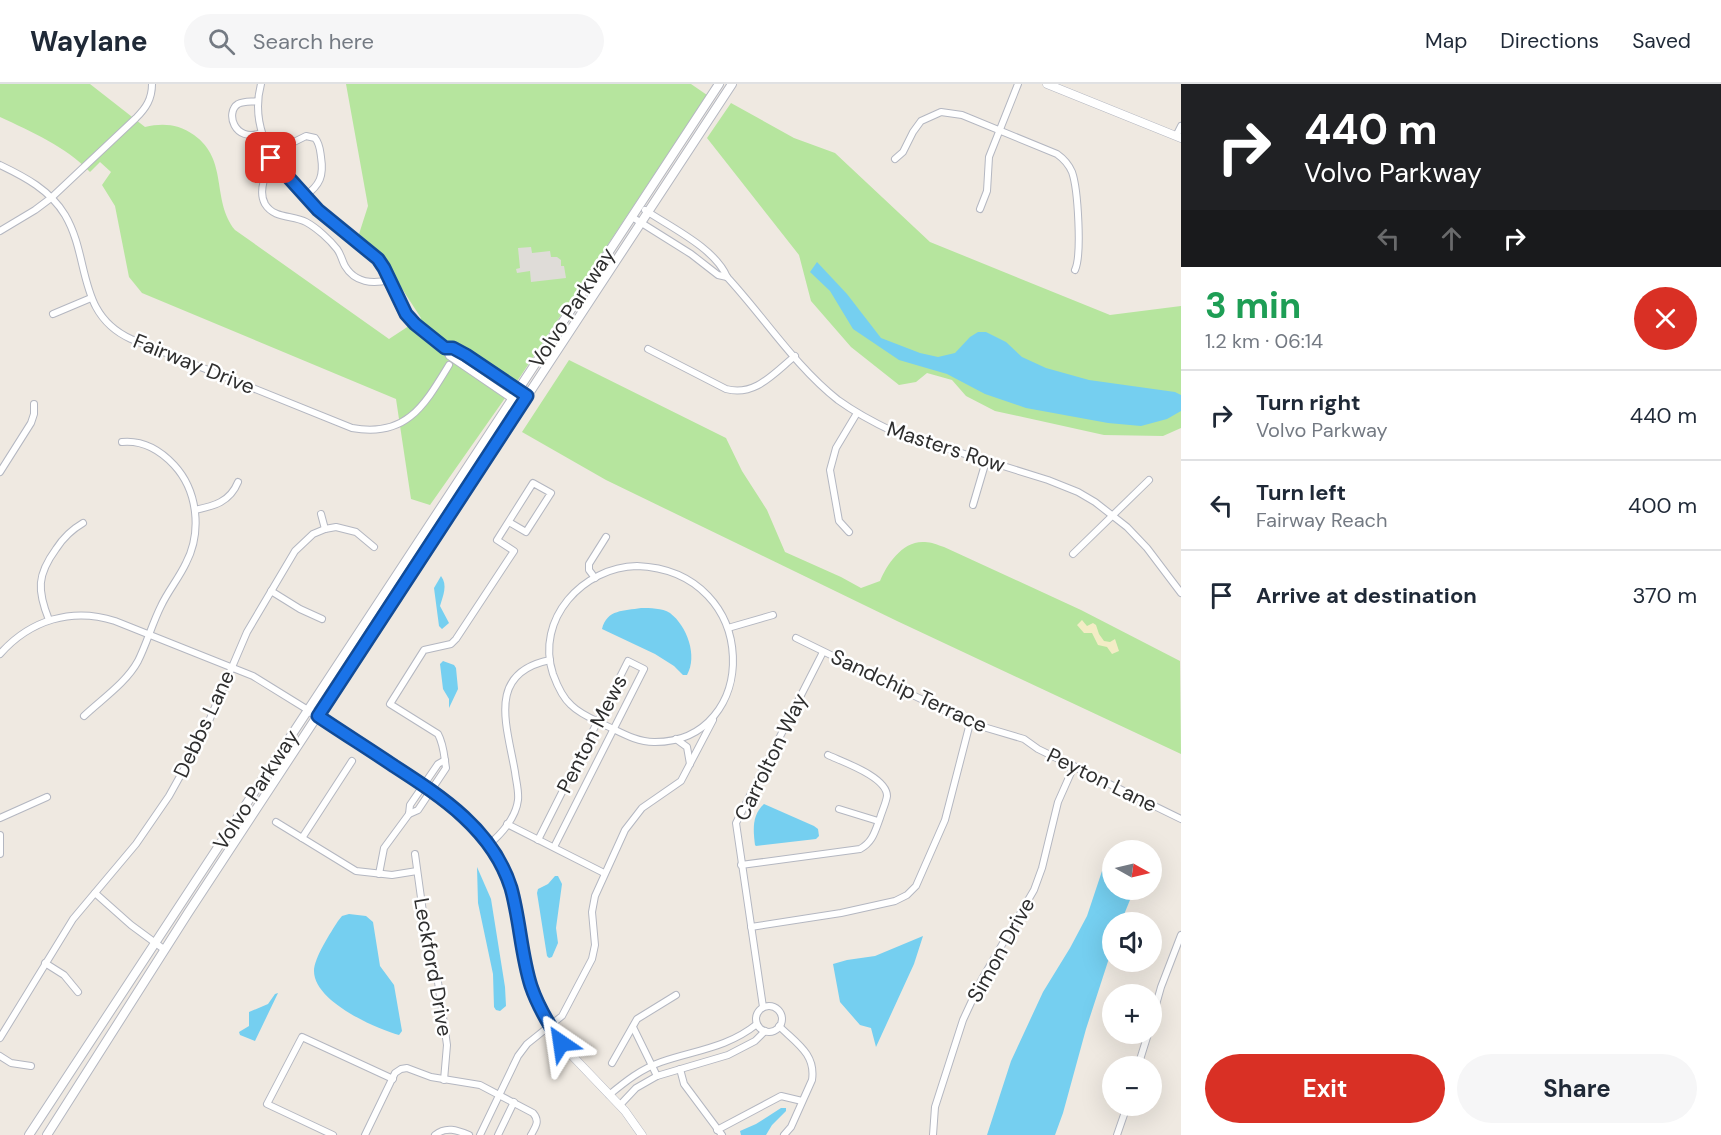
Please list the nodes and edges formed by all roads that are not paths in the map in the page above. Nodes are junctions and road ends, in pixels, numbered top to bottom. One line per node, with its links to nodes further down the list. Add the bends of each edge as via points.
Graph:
1 (152, 84): 16 (street, via 144,110)
2 (261, 84): 7 (street)
3 (719, 84): 17 (main road, Volvo Parkway)
4 (732, 84): 19 (main road, Volvo Parkway)
5 (1018, 84): 9 (street)
6 (1047, 84): 11 (street)
7 (258, 101): 10 (street); 10 (street, via 234,108 234,126 249,136)
8 (1181, 126): 11 (street)
9 (999, 130): 12 (street, via 956,113 934,114 921,121); 18 (street, via 989,157 987,191); 23 (street, via 1058,154 1072,172 1080,244)
10 (261, 133): 13 (street)
11 (1179, 137)
12 (895, 159)
13 (273, 160): 15 (street); 15 (street, via 286,146 306,136 315,138 322,175); 25 (street, via 262,191 270,209 308,223 337,248 347,269 356,277 372,282)
14 (0, 165): 16 (street, Fairway Drive, via 31,180)
15 (305, 196): 25 (street, via 378,259)
16 (51, 198): 22 (street); 26 (street, Fairway Drive, via 75,237)
17 (639, 206): 19 (street, Masters Row); 20 (main road, Volvo Parkway)
18 (980, 209)
19 (648, 212): 21 (main road, Volvo Parkway); 24 (street, Masters Row, via 702,248 723,268)
20 (632, 217): 21 (street, Masters Row); 32 (main road, Volvo Parkway)
21 (641, 223): 24 (street, Masters Row); 33 (main road, Volvo Parkway)
22 (0, 231)
23 (1075, 270)
24 (726, 277): 30 (street, Masters Row)
25 (390, 280): 28 (street, via 410,319)
26 (91, 298): 27 (street); 31 (street, Fairway Drive, via 102,318 124,336 366,431 381,430 413,416)
27 (53, 314)
28 (445, 348): 32 (street, via 466,355); 34 (street, via 449,356)
29 (648, 349): 30 (street, via 738,391 761,384)
30 (795, 356): 37 (street, Masters Row, via 823,386)
31 (449, 365)
32 (518, 390): 33 (street); 34 (main road, Volvo Parkway)
33 (527, 396): 36 (main road, Volvo Parkway)
34 (512, 399): 36 (street); 67 (main road, Volvo Parkway)
35 (34, 404): 40 (street, via 31,423)
36 (521, 405): 70 (main road, Volvo Parkway)
37 (857, 413): 39 (street, Masters Row, via 894,432); 50 (street, via 836,448 830,470 839,521)
38 (122, 442): 44 (street, via 145,444 172,463 186,482)
39 (986, 461): 43 (street); 46 (street, Masters Row, via 1063,485)
40 (0, 472)
41 (1149, 480): 46 (street)
42 (238, 482): 44 (street, via 222,502)
43 (973, 505)
44 (195, 510): 61 (street, via 196,531 190,555)
45 (321, 514): 49 (street)
46 (1112, 515): 53 (street); 56 (street, Masters Row, via 1137,537)
47 (509, 522): 47 (street, via 533,483 551,493 526,532); 77 (street, via 497,540 514,551 456,639 451,644 424,650 390,704 438,734)
48 (83, 523): 59 (street, via 63,538 44,569 40,594)
49 (325, 528): 52 (street, via 356,532); 55 (street, Debbs Lane, via 296,551)
50 (849, 532)
51 (606, 537): 54 (street, via 589,564)
52 (374, 547)
53 (1073, 554)
54 (595, 578): 60 (street, via 630,566 675,573 710,596); 65 (street, via 573,592 560,610 550,639)
55 (271, 591): 58 (street); 66 (street, Debbs Lane)
56 (1181, 593)
57 (773, 615): 60 (street)
58 (322, 619)
59 (49, 620): 61 (street, via 96,616); 64 (street, via 21,634)
60 (728, 628): 68 (street, via 732,671)
61 (149, 634): 66 (street); 69 (street, via 130,673)
62 (796, 638): 63 (street, Sandchip Terrace)
63 (823, 652): 72 (street, Sandchip Terrace); 98 (street, Carrolton Way, via 736,823)
64 (0, 654)
65 (550, 660): 71 (street, via 556,682 568,701); 90 (street, via 520,671 505,698 518,795)
66 (231, 666): 67 (street, via 264,681); 102 (street, Debbs Lane, via 203,735 169,796)
67 (308, 710): 70 (street); 105 (main road, Volvo Parkway)
68 (716, 714): 74 (street, via 702,727); 79 (street)
69 (84, 716)
70 (318, 716): 81 (street); 106 (main road, Volvo Parkway)
71 (598, 722): 73 (street); 73 (street, Penton Mews, via 628,661 644,669); 93 (street, Penton Mews)
72 (970, 723): 75 (street, Sandchip Terrace); 103 (street, via 945,820 916,886 907,895 841,913)
73 (613, 729): 74 (street, via 646,742); 95 (street, Penton Mews)
74 (676, 739): 79 (street, via 687,747)
75 (1024, 739): 80 (street, Peyton Lane)
76 (828, 755): 88 (street, via 885,788 887,796)
77 (445, 760): 81 (street); 82 (street, via 446,768)
78 (352, 761): 92 (street)
79 (690, 765): 100 (street, via 676,785 631,820)
80 (1074, 766): 87 (street, Peyton Lane); 144 (street, Simon Drive, via 1058,802 1034,890 963,1020 938,1096)
81 (424, 785): 82 (street); 85 (street, via 410,805)
82 (431, 790): 85 (street, via 418,810); 94 (street, via 462,813)
83 (47, 797): 86 (street)
84 (838, 808): 88 (street)
85 (409, 814): 101 (street, via 384,848)
86 (0, 819)
87 (1181, 819)
88 (878, 821): 98 (street, via 872,838 860,849)
89 (276, 822): 92 (street)
90 (507, 824): 93 (street); 94 (street)
91 (0, 835): 96 (street)
92 (302, 838): 101 (street, via 356,871)
93 (538, 840): 95 (street)
94 (488, 845): 114 (street, via 510,885 531,986)
95 (554, 847): 100 (street)
96 (0, 854)
97 (415, 854): 99 (street, Leckford Drive)
98 (741, 865): 103 (street, Carrolton Way)
99 (417, 871): 101 (street); 125 (street, Leckford Drive, via 429,956 438,975 447,1045)
100 (604, 873): 114 (street, via 593,904 592,959 566,1010)
101 (379, 874)
102 (95, 893): 105 (street); 107 (street, Debbs Lane)
103 (751, 927): 111 (street, Carrolton Way)
104 (1181, 935): 108 (street)
105 (156, 943): 106 (street); 133 (main road, Volvo Parkway)
106 (165, 950): 134 (main road, Volvo Parkway)
107 (45, 963): 109 (street, via 64,975); 117 (street, Debbs Lane)
108 (1162, 984)
109 (78, 992)
110 (676, 995): 115 (street, via 637,1019)
111 (763, 1007): 112 (street, via 756,1017); 113 (street, via 778,1010)
112 (757, 1024): 116 (street); 121 (street, via 720,1046)
113 (779, 1026): 116 (street); 128 (street, via 810,1057 812,1080)
114 (550, 1027): 126 (street, via 526,1044); 127 (street)
115 (633, 1027): 119 (street); 121 (street)
116 (765, 1031): 122 (street, via 728,1055)
117 (0, 1038)
118 (0, 1056): 120 (street, via 11,1063)
119 (612, 1063)
120 (31, 1066)
121 (652, 1066): 123 (street); 127 (street, via 637,1072)
122 (680, 1069): 123 (street); 132 (street, via 684,1084)
123 (657, 1076): 130 (street, via 636,1088)
124 (393, 1079): 125 (street, via 407,1068); 135 (street, via 302,1037 267,1104); 136 (street)
125 (444, 1080): 126 (street, via 471,1083)
126 (500, 1095): 129 (street); 139 (street)
127 (609, 1095): 130 (street)
128 (802, 1101): 132 (street, via 782,1096 774,1099); 143 (street)
129 (514, 1102): 140 (street); 141 (street, via 537,1118)
130 (620, 1105): 142 (street)
131 (1124, 1116): 145 (street)
132 (719, 1133)
133 (30, 1135)
134 (47, 1135)
135 (333, 1135)
136 (365, 1135)
137 (435, 1135): 138 (street, via 449,1129)
138 (469, 1135)
139 (480, 1135)
140 (498, 1135)
141 (531, 1135)
142 (642, 1135)
143 (784, 1135)
144 (933, 1135)
145 (1118, 1135)

